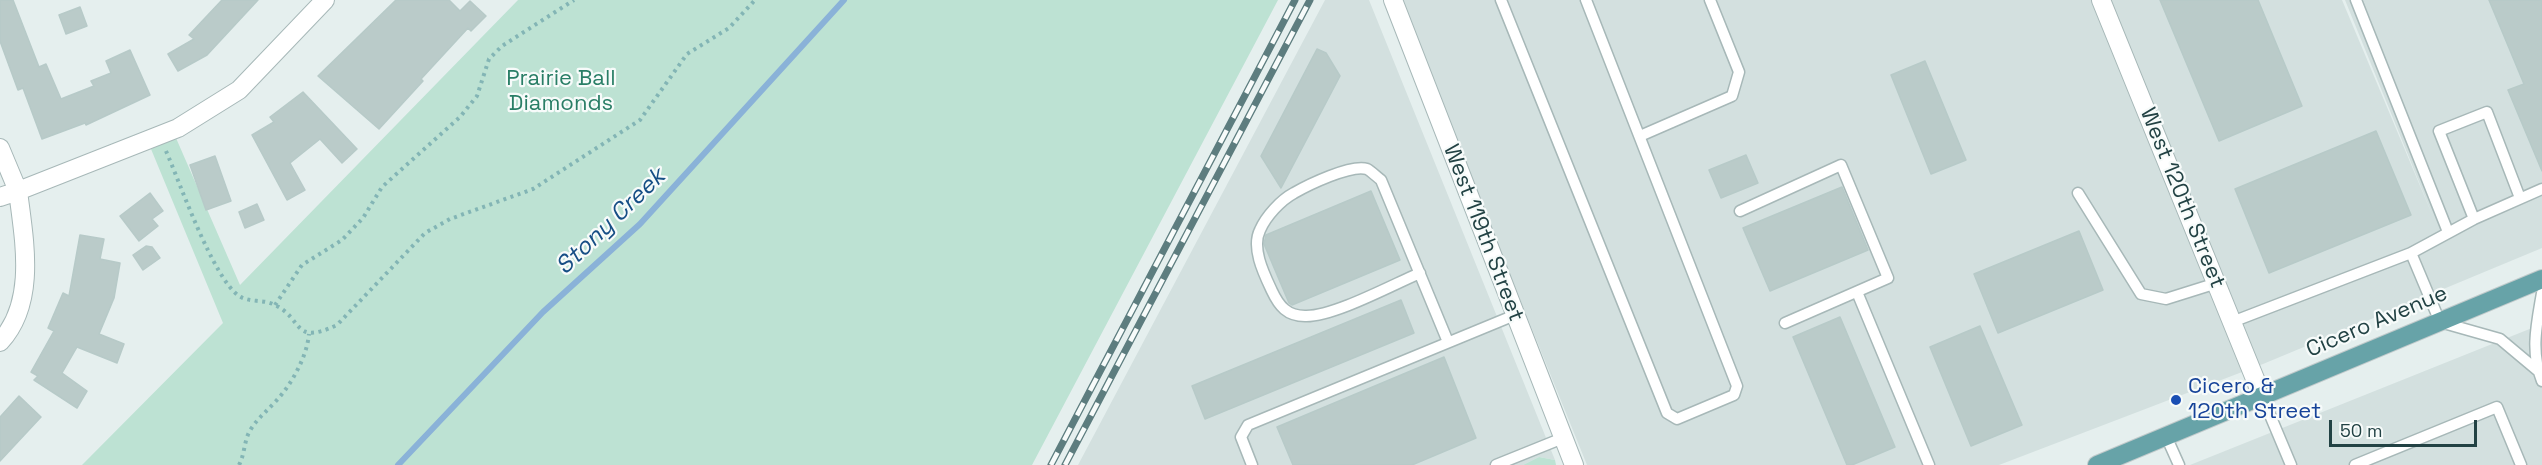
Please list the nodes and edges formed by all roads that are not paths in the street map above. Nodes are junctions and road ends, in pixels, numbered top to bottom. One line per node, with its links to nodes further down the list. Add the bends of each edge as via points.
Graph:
1 (325, 0): 11 (street, via 239,90 178,128)
2 (1501, 0): 8 (lane, via 1667,413 1677,419 1734,395 1737,386)
3 (1586, 0): 8 (lane)
4 (1710, 0): 8 (lane, via 1739,72 1732,96)
5 (2101, 0): 21 (street, West 120th Street)
6 (2356, 0): 17 (lane)
7 (1395, 1): 24 (street, West 119th Street)
8 (1640, 136)
9 (0, 148): 11 (street)
10 (2542, 189): 14 (lane)
11 (18, 191): 13 (street); 28 (street, via 25,246 24,294)
12 (2078, 193): 21 (lane, via 2141,294 2166,299)
13 (0, 197)
14 (2520, 198): 16 (lane); 16 (lane, via 2487,112 2439,131)
15 (1740, 211): 22 (lane, via 1841,165 1888,278)
16 (2474, 219): 17 (lane)
17 (2448, 232): 18 (lane)
18 (2411, 253): 25 (lane); 26 (lane)
19 (1420, 273): 19 (lane, via 1381,180 1366,169 1348,170 1293,194 1276,208 1259,231 1258,251 1264,273 1276,301 1288,313 1306,316 1330,311); 29 (lane)
20 (2542, 279): 26 (main road, Cicero Avenue)
21 (2217, 283): 25 (street, West 120th Street)
22 (1857, 292): 27 (lane); 38 (lane)
23 (2542, 293): 30 (lane, via 2534,340)
24 (1515, 315): 29 (lane); 34 (street, West 119th Street)
25 (2232, 322): 32 (street, West 120th Street)
26 (2440, 322): 30 (lane, via 2500,339); 32 (main road, Cicero Avenue)
27 (1785, 323)
28 (0, 342)
29 (1448, 342): 35 (lane, via 1248,425 1241,436)
30 (2537, 369): 31 (lane)
31 (2542, 381)
32 (2262, 396): 33 (main road, Cicero Avenue); 41 (lane)
33 (2166, 436): 39 (main road, Cicero Avenue); 40 (lane)
34 (1563, 438): 36 (lane); 37 (street, West 119th Street)
35 (1252, 465)
36 (1496, 465)
37 (1574, 465)
38 (1929, 465)
39 (2097, 465)
40 (2179, 465)
41 (2291, 465)
42 (2355, 465): 43 (lane, via 2497,407)
43 (2521, 465)

